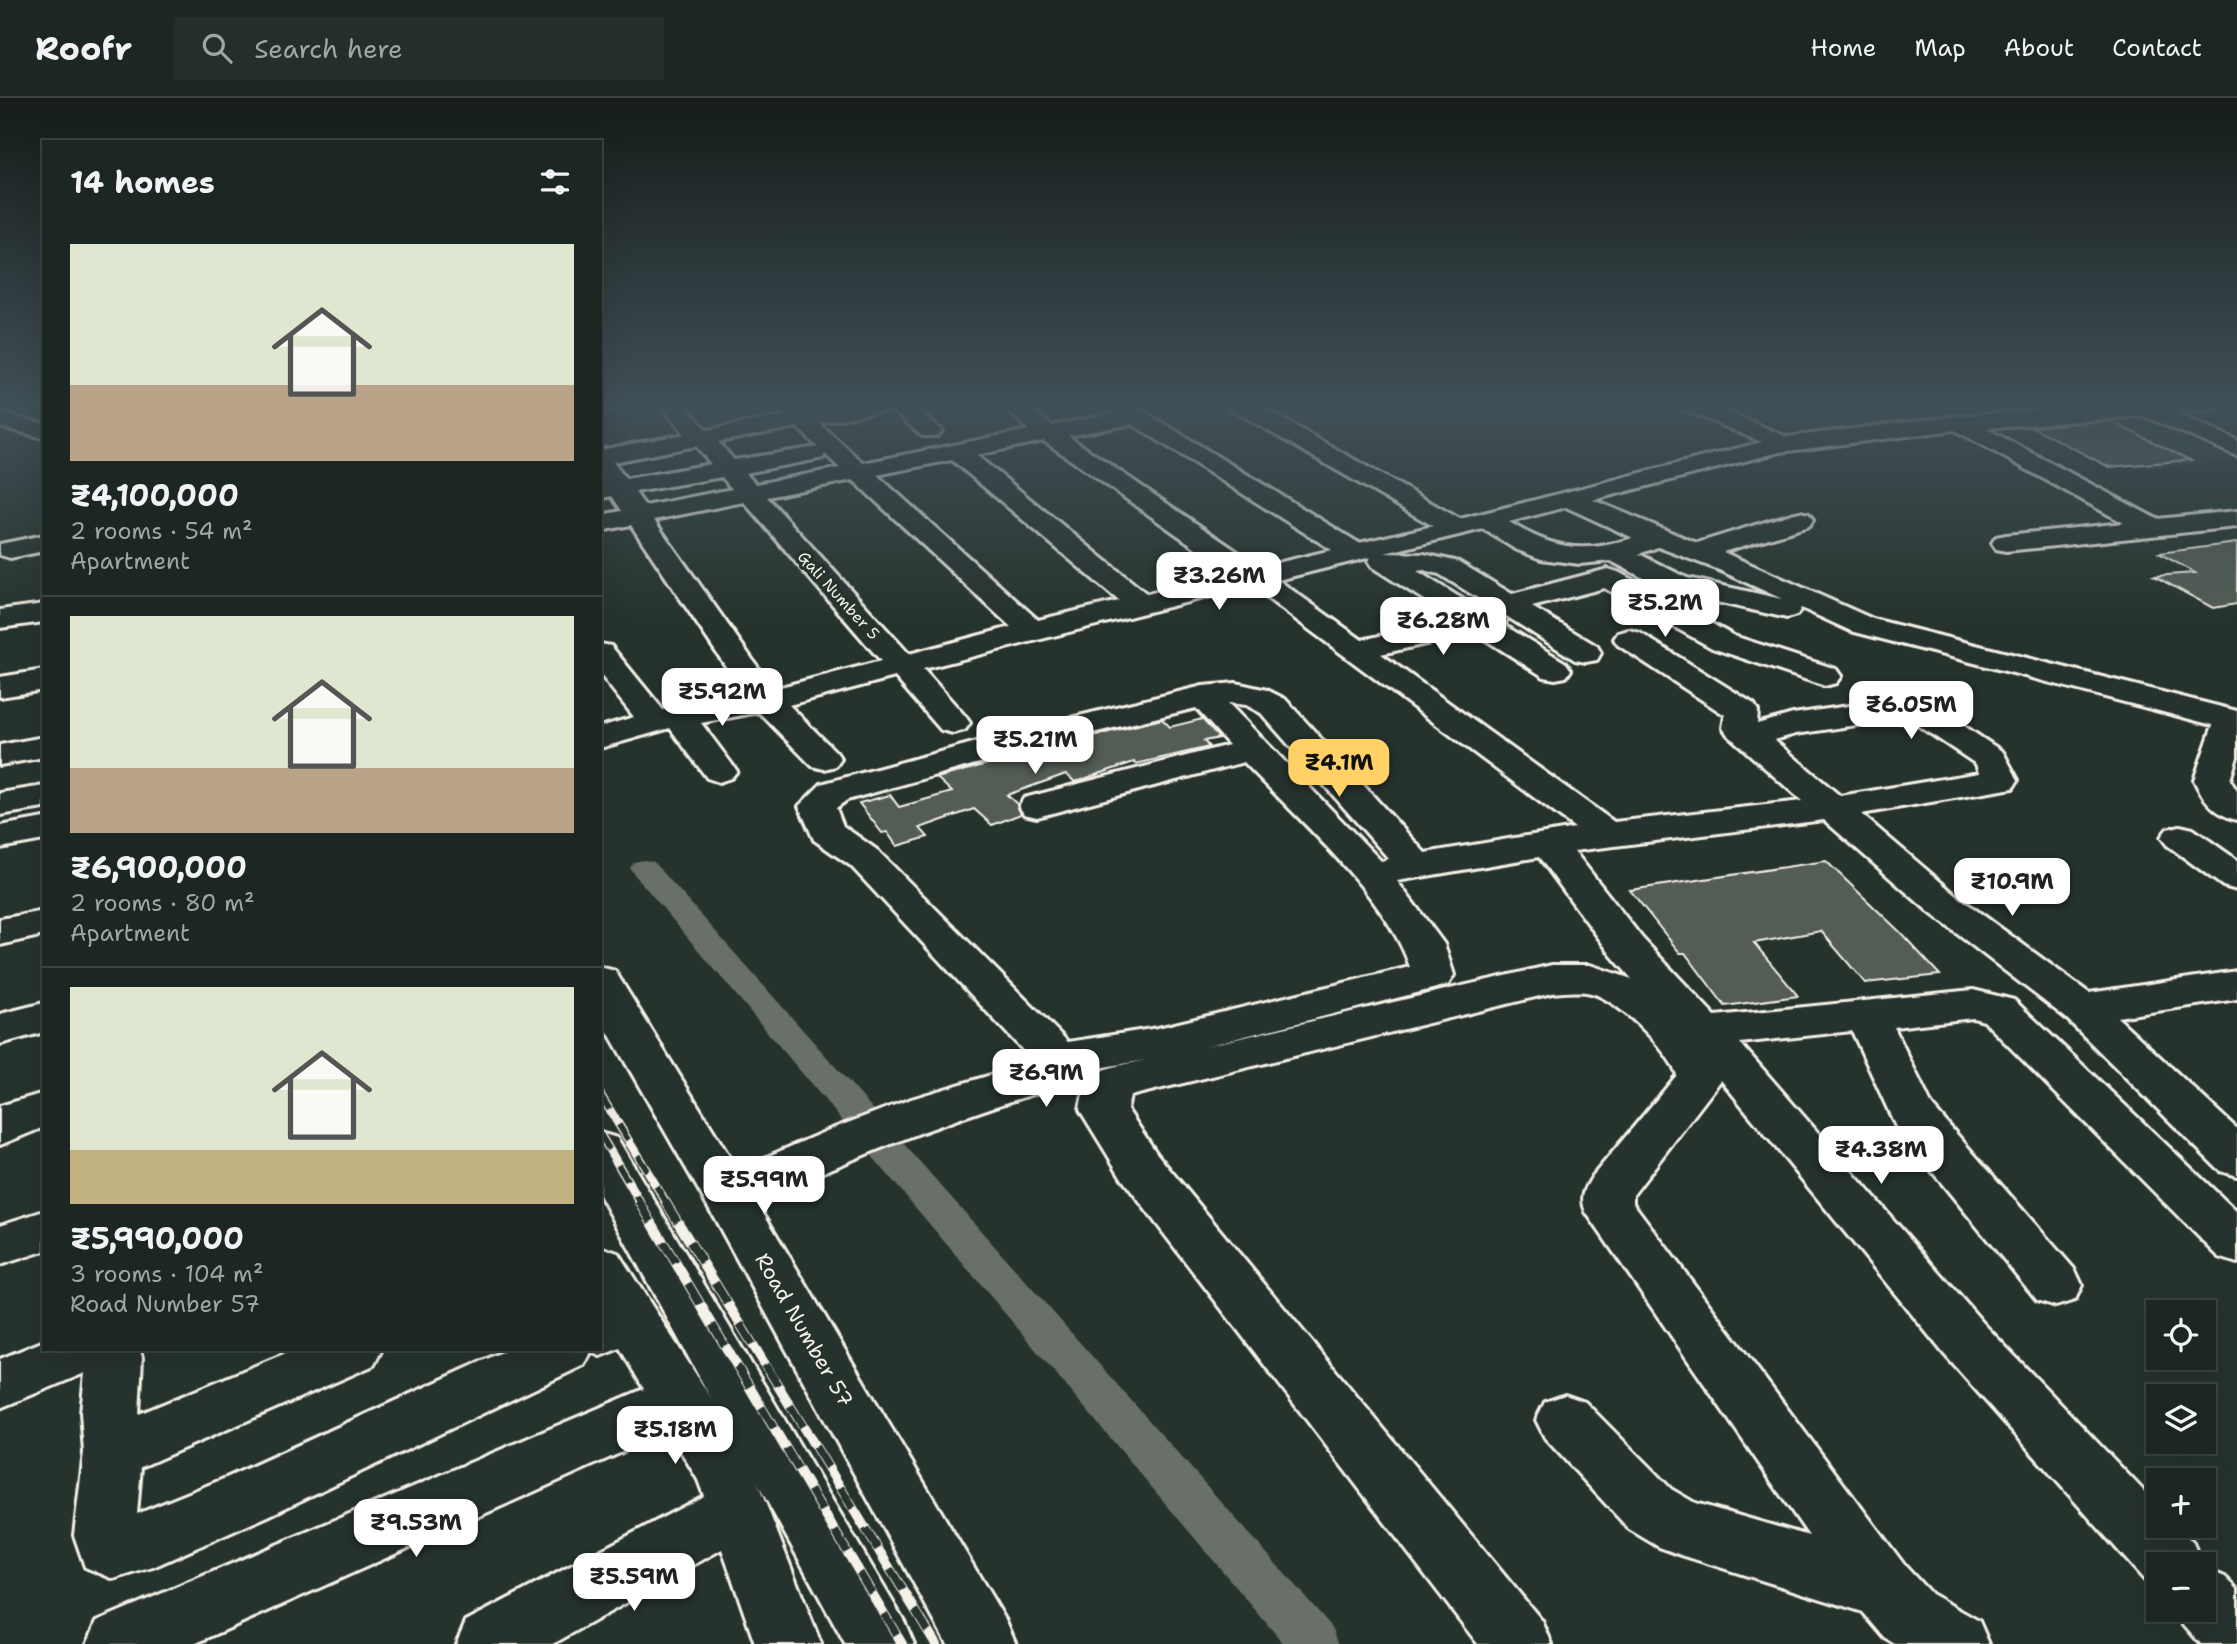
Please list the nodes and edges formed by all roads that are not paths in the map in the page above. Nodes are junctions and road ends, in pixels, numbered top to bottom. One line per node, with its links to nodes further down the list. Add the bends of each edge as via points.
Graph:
1 (678, 476): 11 (street)
2 (734, 476): 12 (street, Gali Number 5)
3 (824, 476): 12 (street)
4 (861, 476): 37 (street)
5 (998, 476): 31 (street)
6 (1112, 476): 29 (street)
7 (1237, 476): 26 (street)
8 (1365, 476): 20 (street)
9 (1658, 476): 13 (street)
10 (2057, 476): 19 (street)
11 (610, 489): 14 (street)
12 (747, 492): 14 (street); 42 (street, Gali Number 5)
13 (1569, 499): 16 (street); 21 (street)
14 (637, 515): 18 (street); 48 (street)
15 (2237, 519): 19 (street)
16 (1486, 520): 20 (street); 28 (street, via 1541,551)
17 (1800, 520): 25 (street)
18 (602, 523)
19 (2151, 527): 23 (street)
20 (1456, 528): 26 (street)
21 (1640, 531): 25 (street); 28 (street, via 1650,541)
22 (42, 543): 24 (street)
23 (2006, 543)
24 (10, 550)
25 (1696, 552): 36 (street)
26 (1370, 555): 29 (street); 32 (street, via 1436,563); 35 (street)
27 (1504, 559): 30 (street)
28 (1611, 565): 30 (street); 36 (street, via 1678,585); 44 (street, via 1723,642)
29 (1255, 577): 31 (street); 39 (street)
30 (1555, 592): 32 (street)
31 (1143, 606): 37 (street)
32 (1514, 610): 35 (street); 40 (street)
33 (42, 613): 34 (street)
34 (0, 620)
35 (1478, 622): 39 (street); 43 (street)
36 (1871, 627): 62 (street, via 2232,720 2212,780 2218,793)
37 (1032, 631): 42 (street)
38 (1629, 639): 51 (street, via 1742,711 1740,728)
39 (1354, 651): 64 (street)
40 (1586, 653)
41 (602, 655): 49 (street)
42 (902, 666): 48 (street); 50 (street, Gali Number 5)
43 (1555, 670)
44 (1825, 676)
45 (42, 680): 46 (street)
46 (0, 687)
47 (1203, 696): 54 (street); 68 (street, via 1236,694 1273,706); 80 (street, via 849,787 825,796 817,806 827,832 864,858)
48 (766, 701): 49 (street); 56 (street)
49 (660, 721): 52 (street); 57 (street)
50 (953, 723)
51 (1750, 736): 61 (street); 61 (street, via 1793,724 1890,710 1925,715 1991,759 2000,780)
52 (602, 737)
53 (42, 747): 55 (street)
54 (1251, 750): 60 (street); 69 (street)
55 (0, 755)
56 (824, 759)
57 (719, 771)
58 (42, 797): 59 (street)
59 (0, 804)
60 (1037, 806)
61 (1833, 808): 64 (street); 75 (street, via 1943,904)
62 (2237, 809)
63 (42, 829): 65 (street)
64 (1607, 834): 67 (street)
65 (0, 837)
66 (2180, 837): 70 (street)
67 (1548, 843): 68 (street); 79 (street, via 1627,947)
68 (1415, 865): 69 (street)
69 (1372, 874): 80 (street, via 1423,944 1433,975 1158,1043)
70 (2237, 878)
71 (42, 923): 72 (street)
72 (0, 932)
73 (602, 984): 85 (street, Road Number 57)
74 (2237, 985): 75 (street)
75 (2081, 1008): 84 (street)
76 (1866, 1014): 79 (street); 87 (street, via 1973,1004 1999,1010); 90 (street, via 1913,1115)
77 (42, 1018): 78 (street)
78 (0, 1030)
79 (1704, 1032): 101 (street, via 1964,1339)
80 (1058, 1059): 85 (street, via 1051,1073 982,1091)
81 (42, 1111): 82 (street)
82 (0, 1128)
83 (602, 1155): 108 (street)
84 (2237, 1158)
85 (749, 1184): 109 (street, Road Number 57)
86 (42, 1232): 88 (street)
87 (2237, 1243)
88 (0, 1245)
89 (602, 1275): 91 (street)
90 (2056, 1285)
91 (616, 1326): 97 (street)
92 (79, 1351): 96 (street)
93 (112, 1351): 99 (street)
94 (350, 1351): 99 (street)
95 (561, 1351): 99 (street, via 247,1497 114,1550 107,1546 105,1535)
96 (0, 1384)
97 (681, 1399): 100 (street, via 724,1471); 105 (street)
98 (1565, 1420): 102 (street, via 1650,1508 1681,1527)
99 (113, 1452)
100 (738, 1508): 106 (street); 107 (street)
101 (2160, 1552)
102 (1883, 1588): 110 (street, via 1611,1212 1609,1190 1700,1078 1700,1070 1666,1027 1629,995 1592,979 1552,979 1116,1083 1107,1089 1102,1110 1140,1167); 111 (street, via 1908,1615)
103 (2216, 1613): 104 (street)
104 (2237, 1636)
105 (120, 1644)
106 (489, 1644)
107 (788, 1644)
108 (881, 1644)
109 (983, 1644)
110 (1518, 1644)
111 (1956, 1644)

